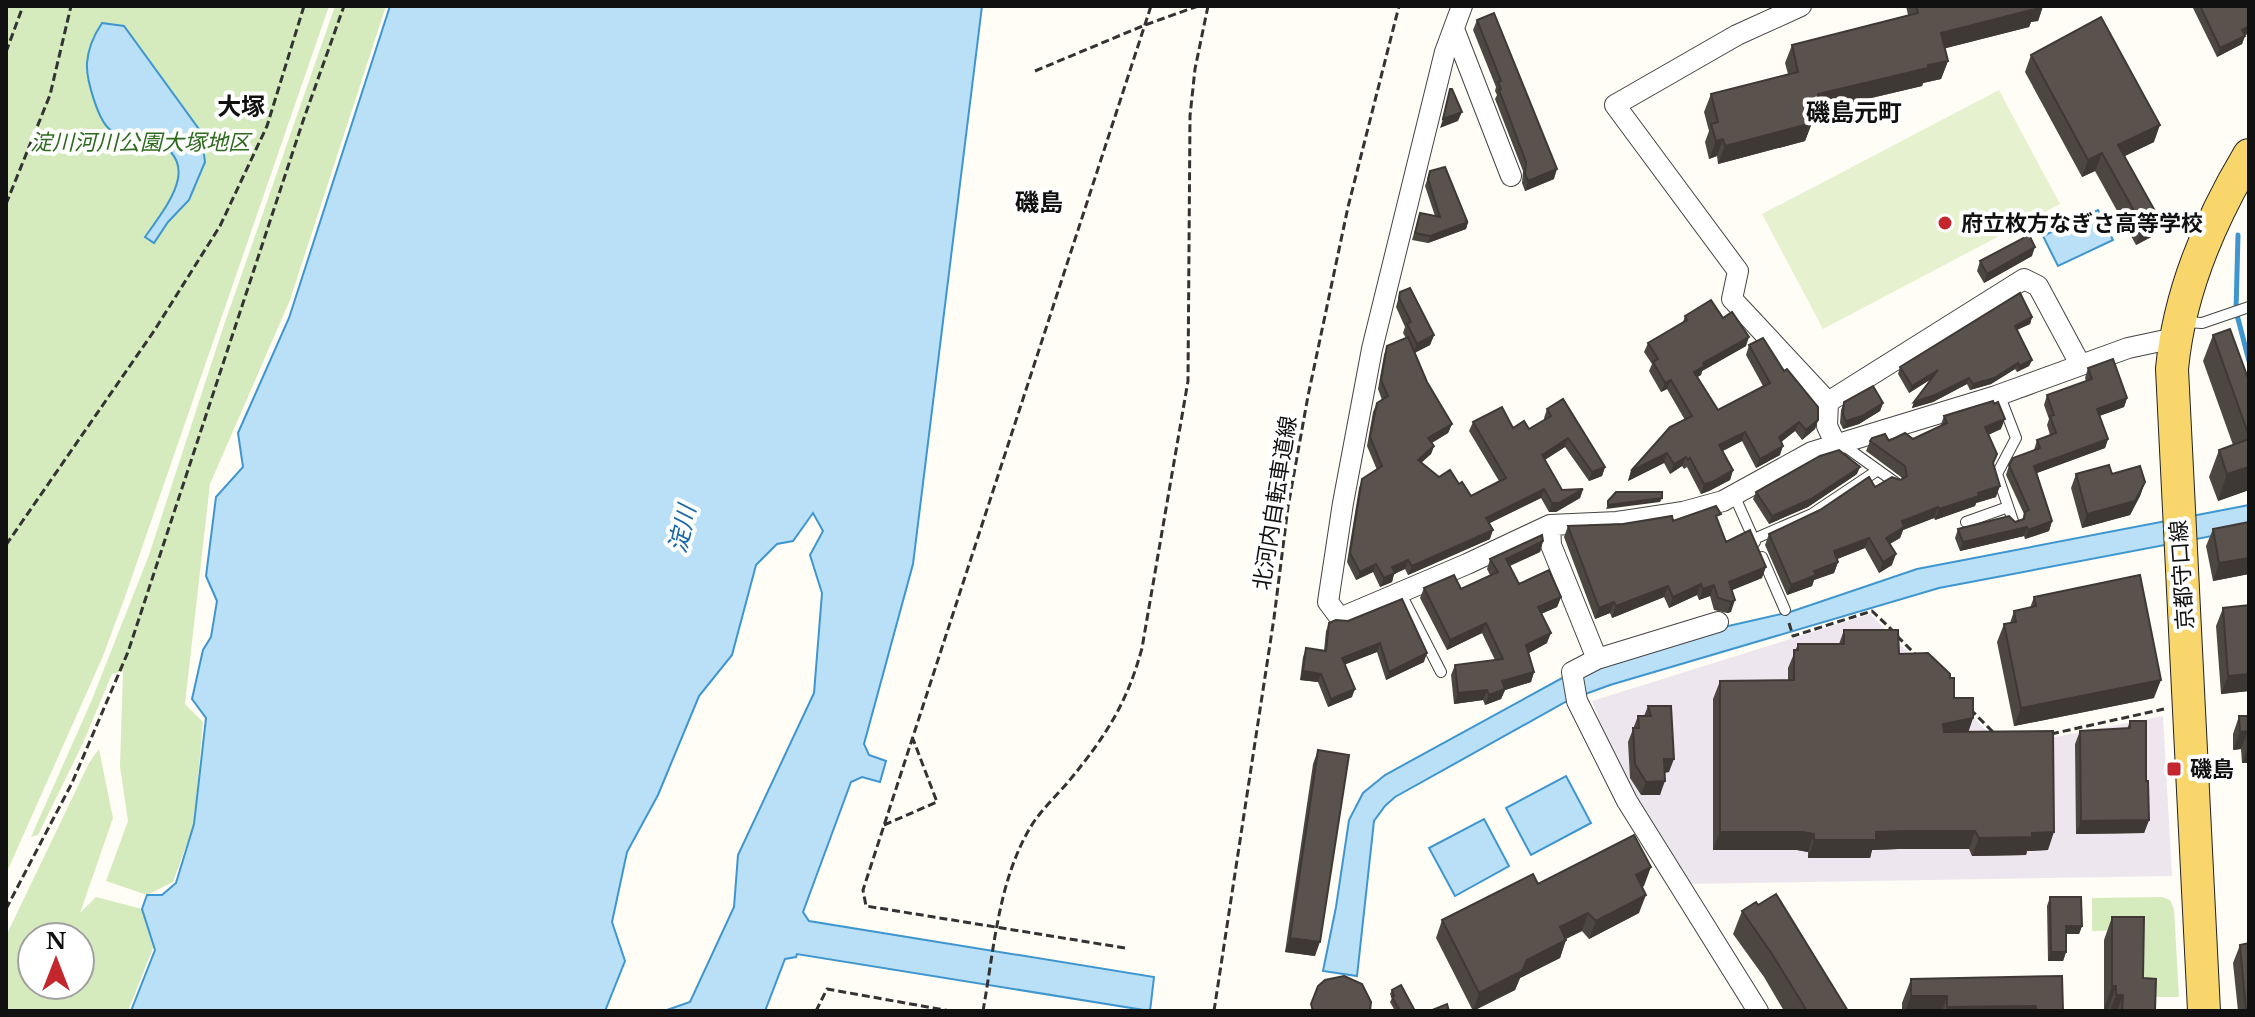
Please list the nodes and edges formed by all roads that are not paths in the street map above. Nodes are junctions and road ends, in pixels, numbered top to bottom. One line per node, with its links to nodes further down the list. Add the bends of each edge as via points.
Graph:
1 (1462, 6): 3 (street)
2 (1801, 6): 10 (street, via 1737,35 1615,105 1738,271 1732,299)
3 (1454, 29): 5 (street); 20 (street, via 1372,349 1328,602 1340,618)
4 (2249, 155): 7 (main road, 京都守口線, via 2205,238)
5 (1511, 176)
6 (2240, 311): 7 (lane)
7 (2177, 330): 8 (street); 26 (main road, 京都守口線, via 2172,369)
8 (2080, 364): 9 (street); 10 (street, via 2038,286 2024,279)
9 (1999, 394): 11 (street); 15 (lane, via 2016,438 1997,474)
10 (1828, 402): 11 (street, via 1827,426)
11 (1838, 444): 12 (lane); 14 (street, via 1790,463)
12 (1878, 470): 13 (lane); 19 (lane, via 1812,514)
13 (1896, 483)
14 (1734, 495): 18 (street, via 1683,512); 19 (lane)
15 (2008, 507): 16 (lane); 17 (lane)
16 (1966, 522)
17 (2014, 524)
18 (1550, 525): 20 (street); 23 (street, via 1551,545)
19 (1754, 539): 21 (lane)
20 (1400, 592): 24 (lane)
21 (1785, 610)
22 (1718, 622): 23 (street)
23 (1597, 659): 25 (street, via 1572,672 1577,701 1627,801)
24 (1441, 672)
25 (1758, 1011)
26 (2204, 1011)

